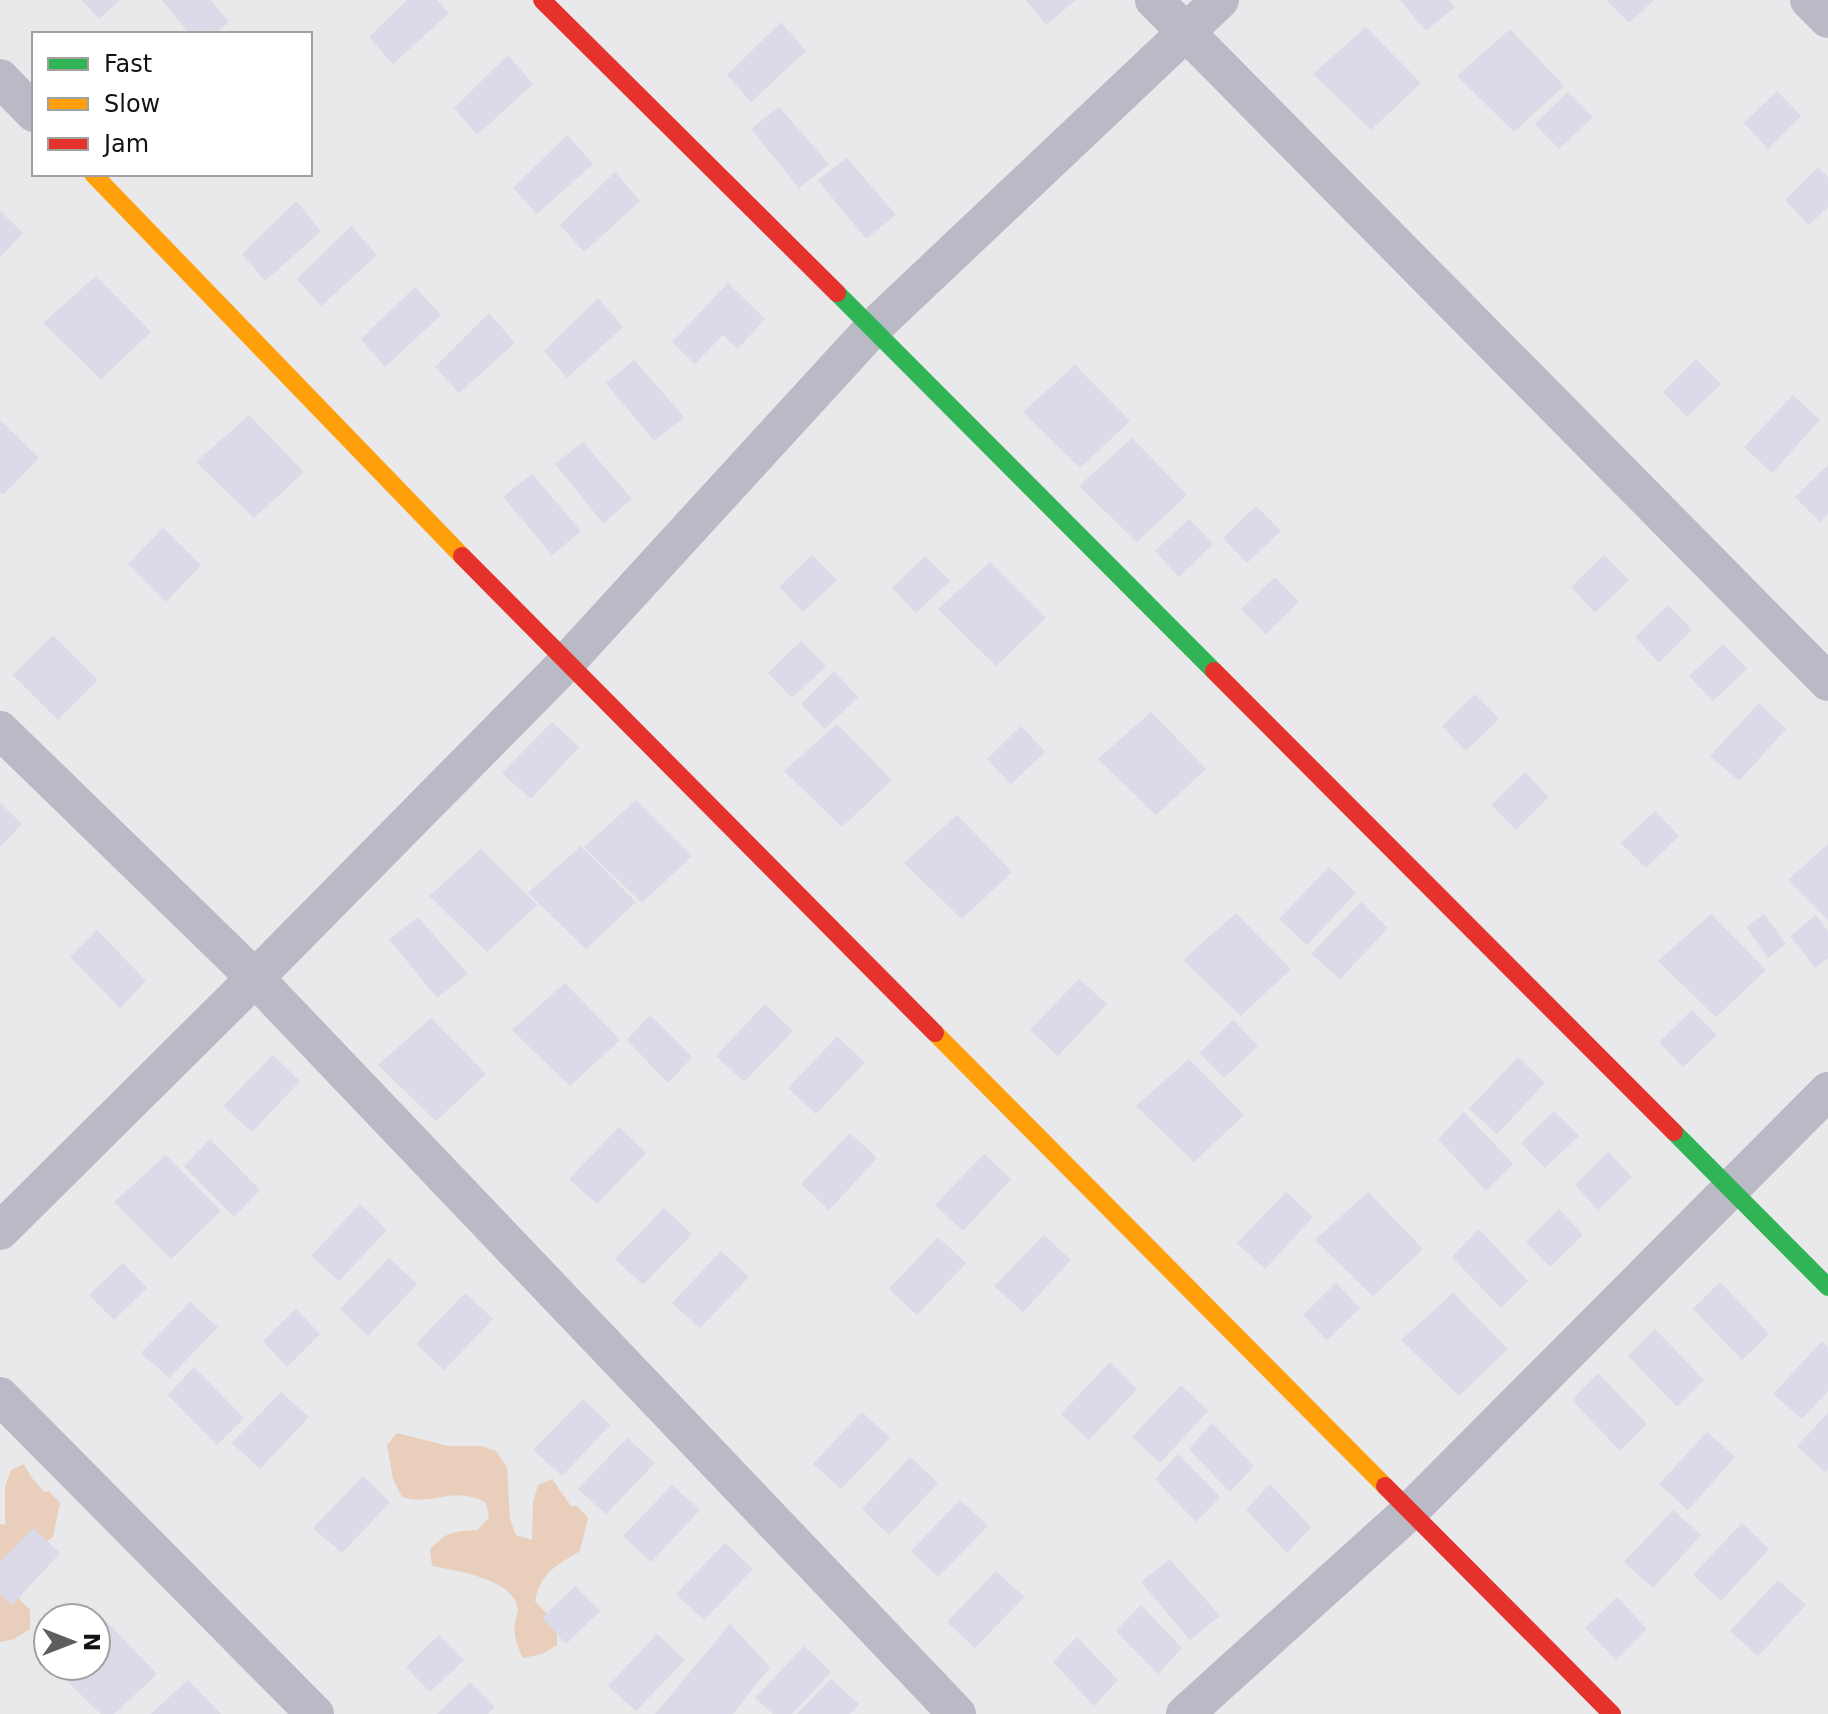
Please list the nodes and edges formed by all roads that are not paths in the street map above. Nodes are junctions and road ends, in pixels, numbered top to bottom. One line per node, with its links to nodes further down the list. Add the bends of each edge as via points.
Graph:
1 (542, 0): 10 (street)
2 (1154, 0): 6 (street)
3 (1220, 0): 6 (street)
4 (1809, 0): 5 (street)
5 (1828, 19)
6 (1187, 34): 10 (street); 12 (street)
7 (0, 78): 8 (street)
8 (32, 111)
9 (95, 176): 11 (street)
10 (873, 328): 11 (street); 16 (street)
11 (566, 663): 14 (street); 20 (street)
12 (1828, 682)
13 (0, 730): 14 (street)
14 (255, 978): 17 (street); 22 (street)
15 (1828, 1091): 16 (street)
16 (1731, 1188): 18 (street); 20 (street)
17 (0, 1231)
18 (1828, 1287)
19 (0, 1396): 21 (street)
20 (1411, 1510): 23 (street); 24 (street)
21 (315, 1714)
22 (957, 1714)
23 (1185, 1714)
24 (1612, 1714)

